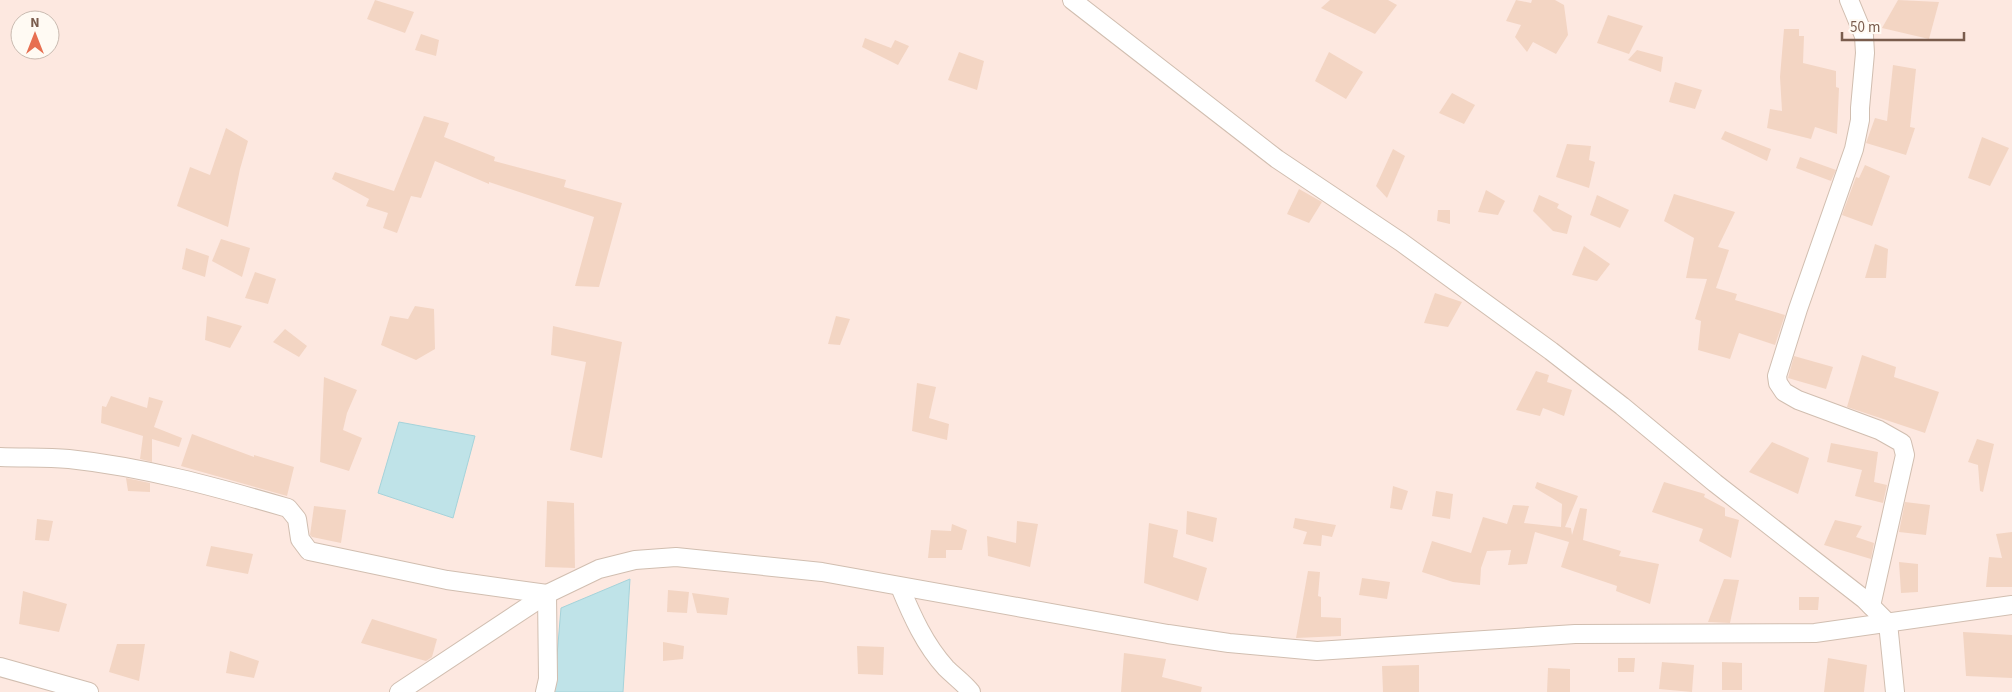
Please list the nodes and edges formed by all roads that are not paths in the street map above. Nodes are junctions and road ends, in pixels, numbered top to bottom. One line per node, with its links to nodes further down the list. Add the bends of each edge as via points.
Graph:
1 (1849, 0): 7 (street, via 1864,36 1860,120 1854,149 1777,376 1784,392 1798,400 1879,430 1902,443 1905,455)
2 (1076, 2): 7 (street, via 1277,159 1401,242 1551,351)
3 (0, 457): 5 (street, via 67,459 188,479 288,508 298,519 300,539 309,551 447,580)
4 (900, 587): 5 (street, via 822,572 676,557 635,560 599,569); 8 (street, via 1168,634 1317,651 1575,634 1816,633); 13 (street, via 928,644)
5 (546, 594): 11 (street); 12 (street, via 548,679)
6 (2012, 605): 8 (street)
7 (1871, 606): 8 (street)
8 (1888, 623): 14 (street)
9 (0, 666): 10 (street)
10 (89, 692)
11 (399, 692)
12 (545, 692)
13 (971, 692)
14 (1896, 692)

